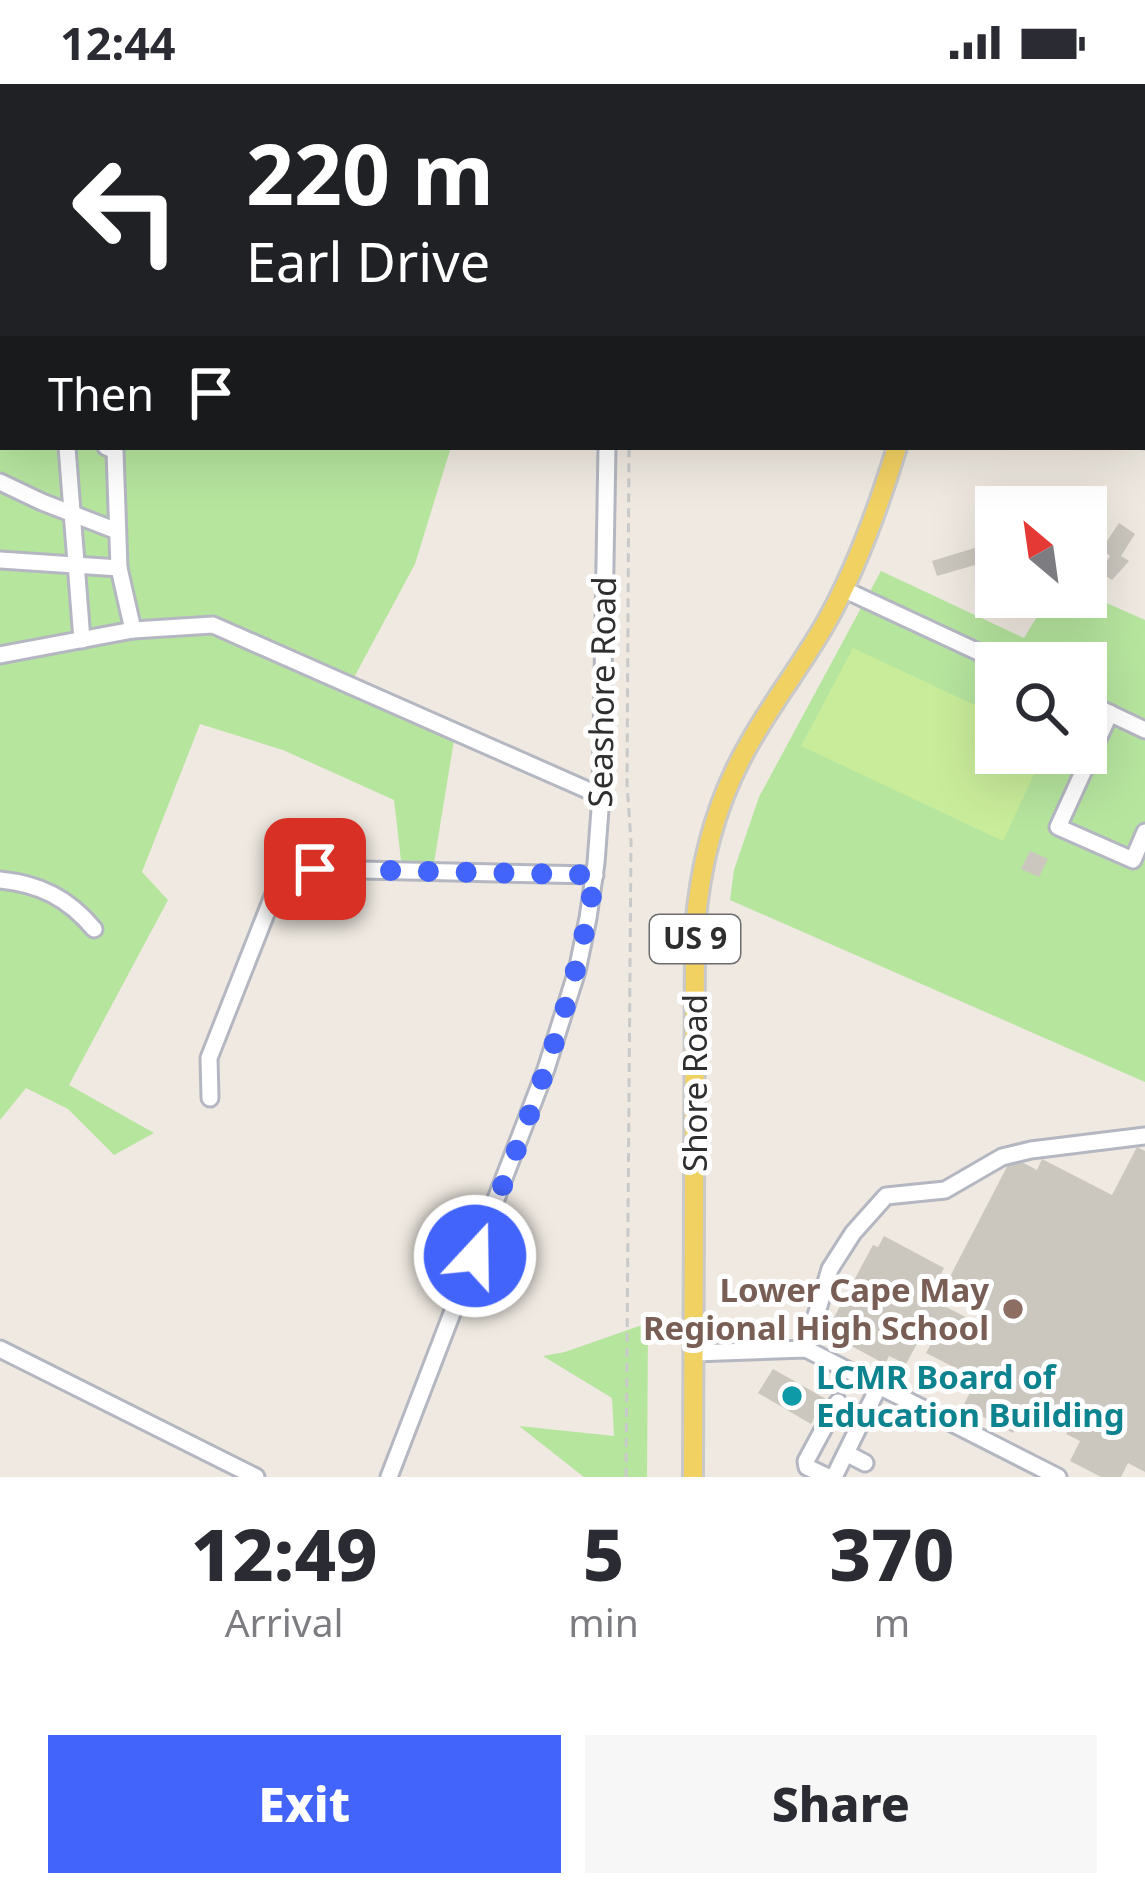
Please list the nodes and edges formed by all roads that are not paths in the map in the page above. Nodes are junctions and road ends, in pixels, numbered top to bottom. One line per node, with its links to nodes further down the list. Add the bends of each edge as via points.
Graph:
1 (67, 450): 6 (street)
2 (113, 450): 7 (street)
3 (607, 450): 19 (street, Seashore Road)
4 (896, 450): 11 (main road, Shore Road / US 9)
5 (0, 482): 6 (street)
6 (73, 514): 7 (street); 9 (street)
7 (117, 531): 10 (street)
8 (0, 560): 9 (street)
9 (75, 565): 10 (street); 13 (street)
10 (118, 568): 12 (street)
11 (843, 589): 14 (street); 28 (main road, Shore Road / US 9, via 746,749 702,874 695,929)
12 (134, 630): 13 (street); 19 (street, via 213,625)
13 (82, 640): 15 (street)
14 (975, 650)
15 (0, 655)
16 (1107, 712): 17 (street)
17 (1110, 713): 18 (street); 20 (street, via 1058,826 1133,860)
18 (1145, 730)
19 (601, 796): 21 (street, Seashore Road)
20 (1145, 832)
21 (595, 875): 24 (street, via 315,869 290,878 273,896 209,1058); 34 (street, Seashore Road, via 577,971 546,1069)
22 (0, 880): 23 (street, via 60,898)
23 (94, 928)
24 (210, 1098)
25 (1145, 1136): 27 (street, via 1031,1150 945,1190 886,1196 830,1269)
26 (0, 1348): 33 (street)
27 (806, 1349): 28 (street); 29 (street)
28 (694, 1353): 35 (main road, Shore Road / US 9)
29 (878, 1386): 31 (street); 37 (street)
30 (838, 1402): 36 (street, via 806,1461)
31 (846, 1454): 32 (street); 36 (street)
32 (865, 1463)
33 (256, 1477)
34 (389, 1477)
35 (693, 1477)
36 (831, 1477)
37 (1058, 1477)

